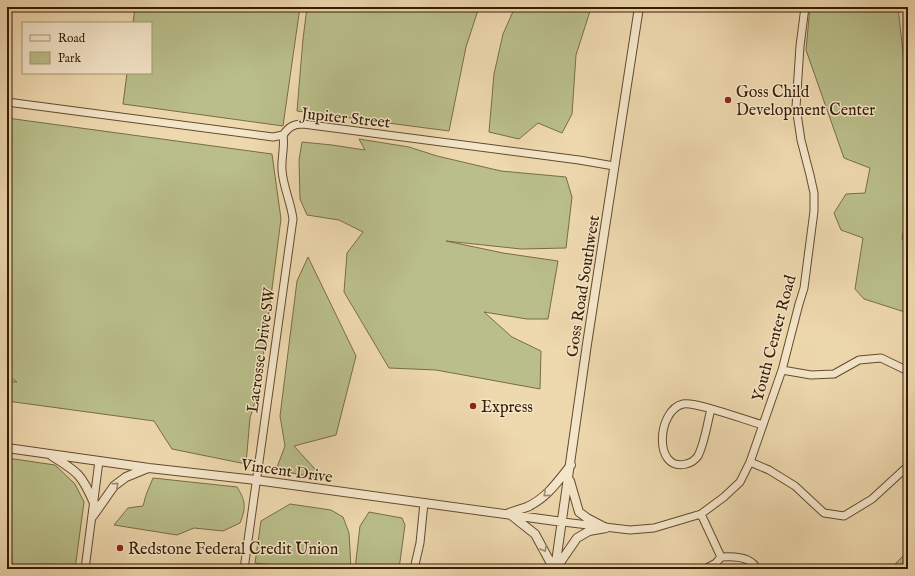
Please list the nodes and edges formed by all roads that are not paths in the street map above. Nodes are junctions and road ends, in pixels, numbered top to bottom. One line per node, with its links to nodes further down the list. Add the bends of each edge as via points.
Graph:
1 (639, 7): 5 (street, Goss Road Southwest)
2 (804, 7): 6 (street, Youth Center Road, via 796,107 814,193 814,211 804,288)
3 (7, 102): 4 (street, Jupiter Street, via 274,137)
4 (283, 135): 5 (street, Jupiter Street, via 288,128 303,124); 18 (street, Lacrosse Drive SW, via 281,168 293,219)
5 (614, 166): 14 (street, Goss Road Southwest)
6 (782, 370): 7 (street, via 811,375 834,374 859,360 881,358); 9 (street, Youth Center Road)
7 (908, 371)
8 (711, 409): 8 (street, via 684,403 670,413 662,442 663,451 673,464 691,463 697,457); 9 (street)
9 (763, 425): 13 (street, Youth Center Road)
10 (7, 448): 11 (street, Vincent Drive)
11 (50, 454): 12 (street, Vincent Drive); 19 (street, via 79,475)
12 (100, 461): 16 (street, Vincent Drive); 19 (street)
13 (750, 462): 15 (street, via 795,486 824,513 844,516 872,499); 22 (street, Youth Center Road, via 740,482)
14 (571, 464): 17 (street, Goss Road Southwest); 21 (street, one-way to 21, via 556,486 544,497 528,507)
15 (908, 466)
16 (149, 468): 18 (street, Vincent Drive); 23 (street, one-way to 16, via 114,486 126,477)
17 (569, 479): 24 (street, Goss Road Southwest); 25 (street, via 579,512)
18 (256, 480): 20 (street, Vincent Drive); 28 (street, Lacrosse Drive SW)
19 (94, 503): 23 (street)
20 (424, 503): 21 (street, Vincent Drive); 29 (street, via 420,543)
21 (508, 514): 24 (street, Vincent Drive); 30 (street, one-way to 30, via 535,534)
22 (701, 514): 25 (street, Youth Center Road, via 648,528); 26 (street)
23 (93, 516): 27 (street)
24 (563, 522): 25 (street, Youth Center Road); 30 (street, Goss Road Southwest)
25 (606, 528): 30 (street, via 577,538)
26 (721, 557): 31 (street, via 716,564); 32 (street, via 748,559)
27 (86, 569)
28 (244, 569)
29 (414, 569)
30 (555, 569)
31 (705, 569)
32 (757, 569)

